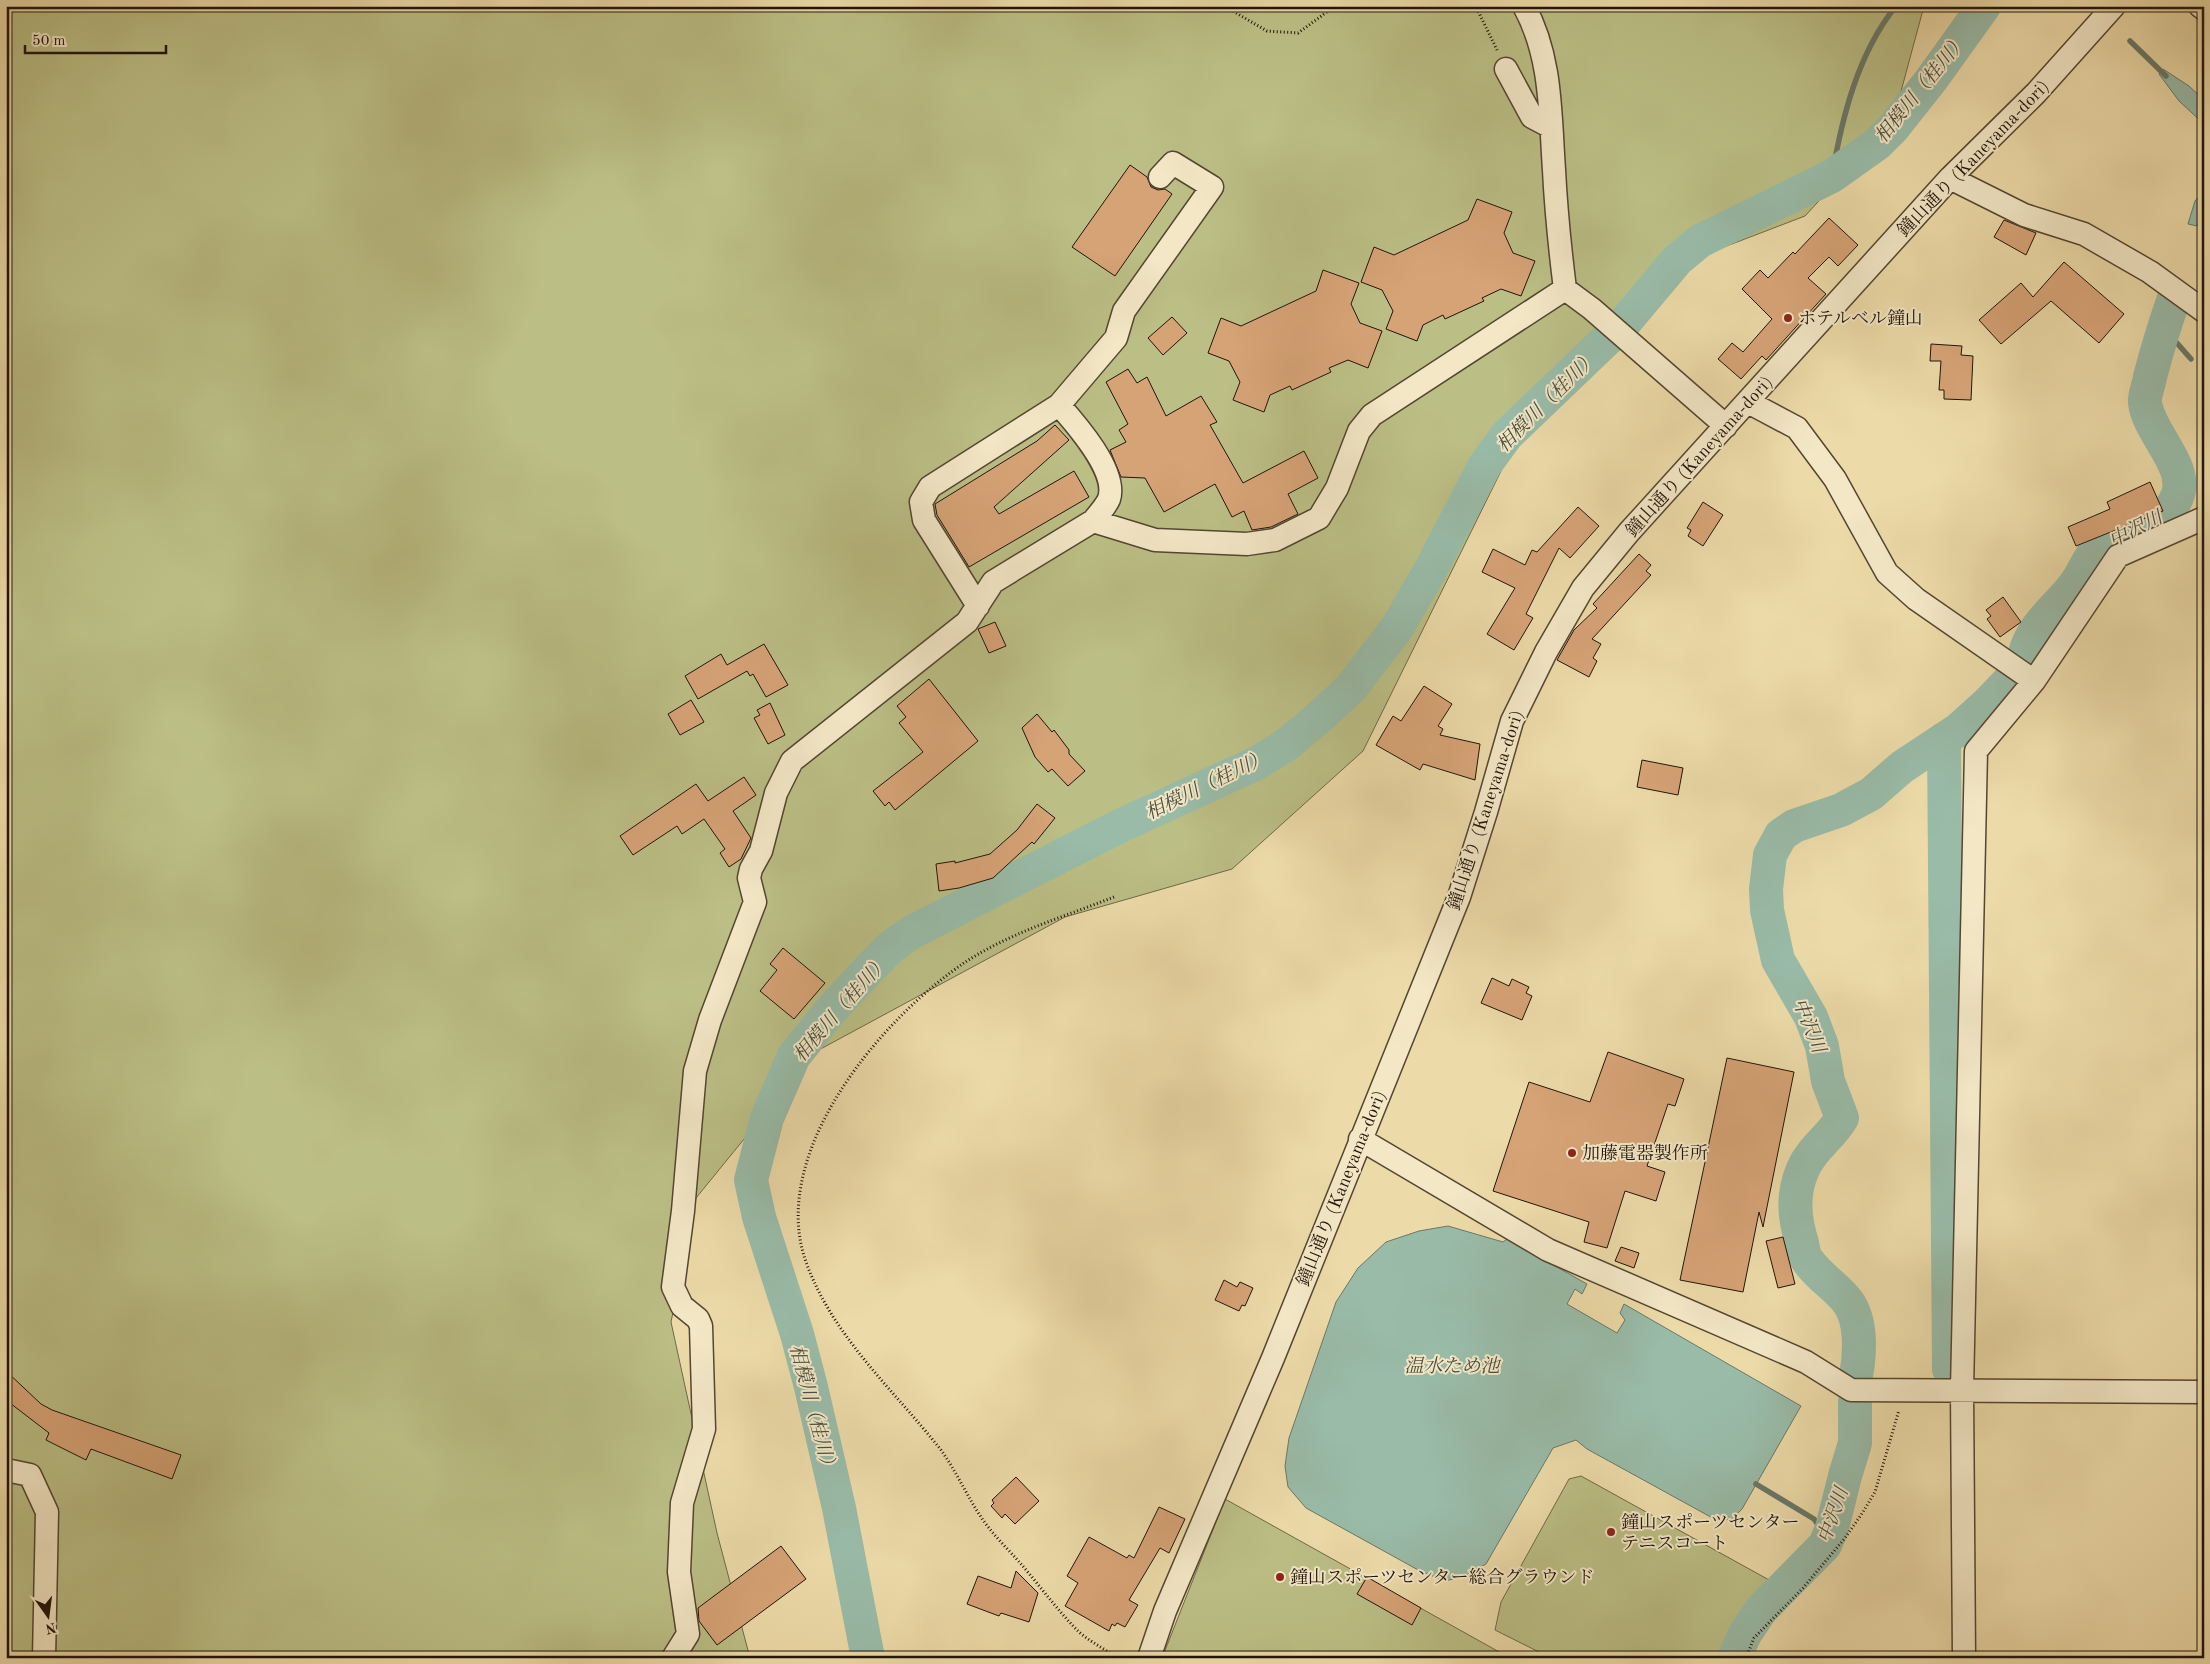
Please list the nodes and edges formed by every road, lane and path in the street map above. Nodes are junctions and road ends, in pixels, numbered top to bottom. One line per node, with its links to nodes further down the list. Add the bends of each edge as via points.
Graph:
1 (1224, 6): 2 (path, via 1267,31 1298,33)
2 (1335, 6)
3 (1474, 6): 8 (path)
4 (1524, 6): 9 (street, via 1543,50)
5 (2114, 6): 11 (street, 鐘山通り (Kaneyama-dori), via 2036,93)
6 (2200, 6): 7 (street)
7 (2204, 9)
8 (1506, 69): 9 (street, via 1532,117)
9 (1551, 127): 12 (street)
10 (1160, 177): 15 (street, via 1172,163 1212,187 1124,311 1116,338)
11 (1950, 178): 13 (street, via 2024,215 2084,234 2150,272); 14 (street, 鐘山通り (Kaneyama-dori))
12 (1565, 289): 16 (street); 18 (street, via 1372,415 1359,431 1338,488 1319,518 1275,540 1247,544 1154,540)
13 (2203, 316)
14 (1748, 402): 16 (street, 鐘山通り (Kaneyama-dori)); 20 (street, via 1797,428 1835,480 1888,573 1916,599)
15 (1059, 405): 18 (street, via 1083,432 1109,480 1109,499); 19 (street, via 930,488 920,502 924,520)
16 (1726, 426): 22 (street, 鐘山通り (Kaneyama-dori), via 1629,532 1583,588 1528,686 1512,721 1459,897)
17 (2204, 518): 20 (street, via 2118,556)
18 (1093, 521): 19 (street, via 993,582)
19 (978, 606): 28 (street, via 967,622 792,761 776,793 761,851 751,869 749,878 755,902 710,1020 695,1071 673,1287 682,1306 698,1319 701,1326 704,1430 682,1503 680,1572 688,1634)
20 (2034, 681): 24 (street, via 1976,751)
21 (1114, 897): 29 (path, via 1025,932 968,960 891,1027 838,1091 806,1161 797,1214 805,1259 822,1300 846,1338 942,1452 982,1520 1076,1629)
22 (1360, 1139): 23 (street, via 1548,1250 1806,1362 1851,1390); 30 (street, 鐘山通り (Kaneyama-dori), via 1273,1358 1165,1611)
23 (1904, 1390): 24 (street); 31 (path, via 1875,1492 1846,1538 1754,1638)
24 (1962, 1390): 25 (street); 32 (street)
25 (2204, 1392)
26 (6, 1470): 27 (street, via 30,1475 47,1512)
27 (44, 1658)
28 (673, 1658)
29 (1117, 1658)
30 (1149, 1658)
31 (1746, 1658)
32 (1964, 1658)

